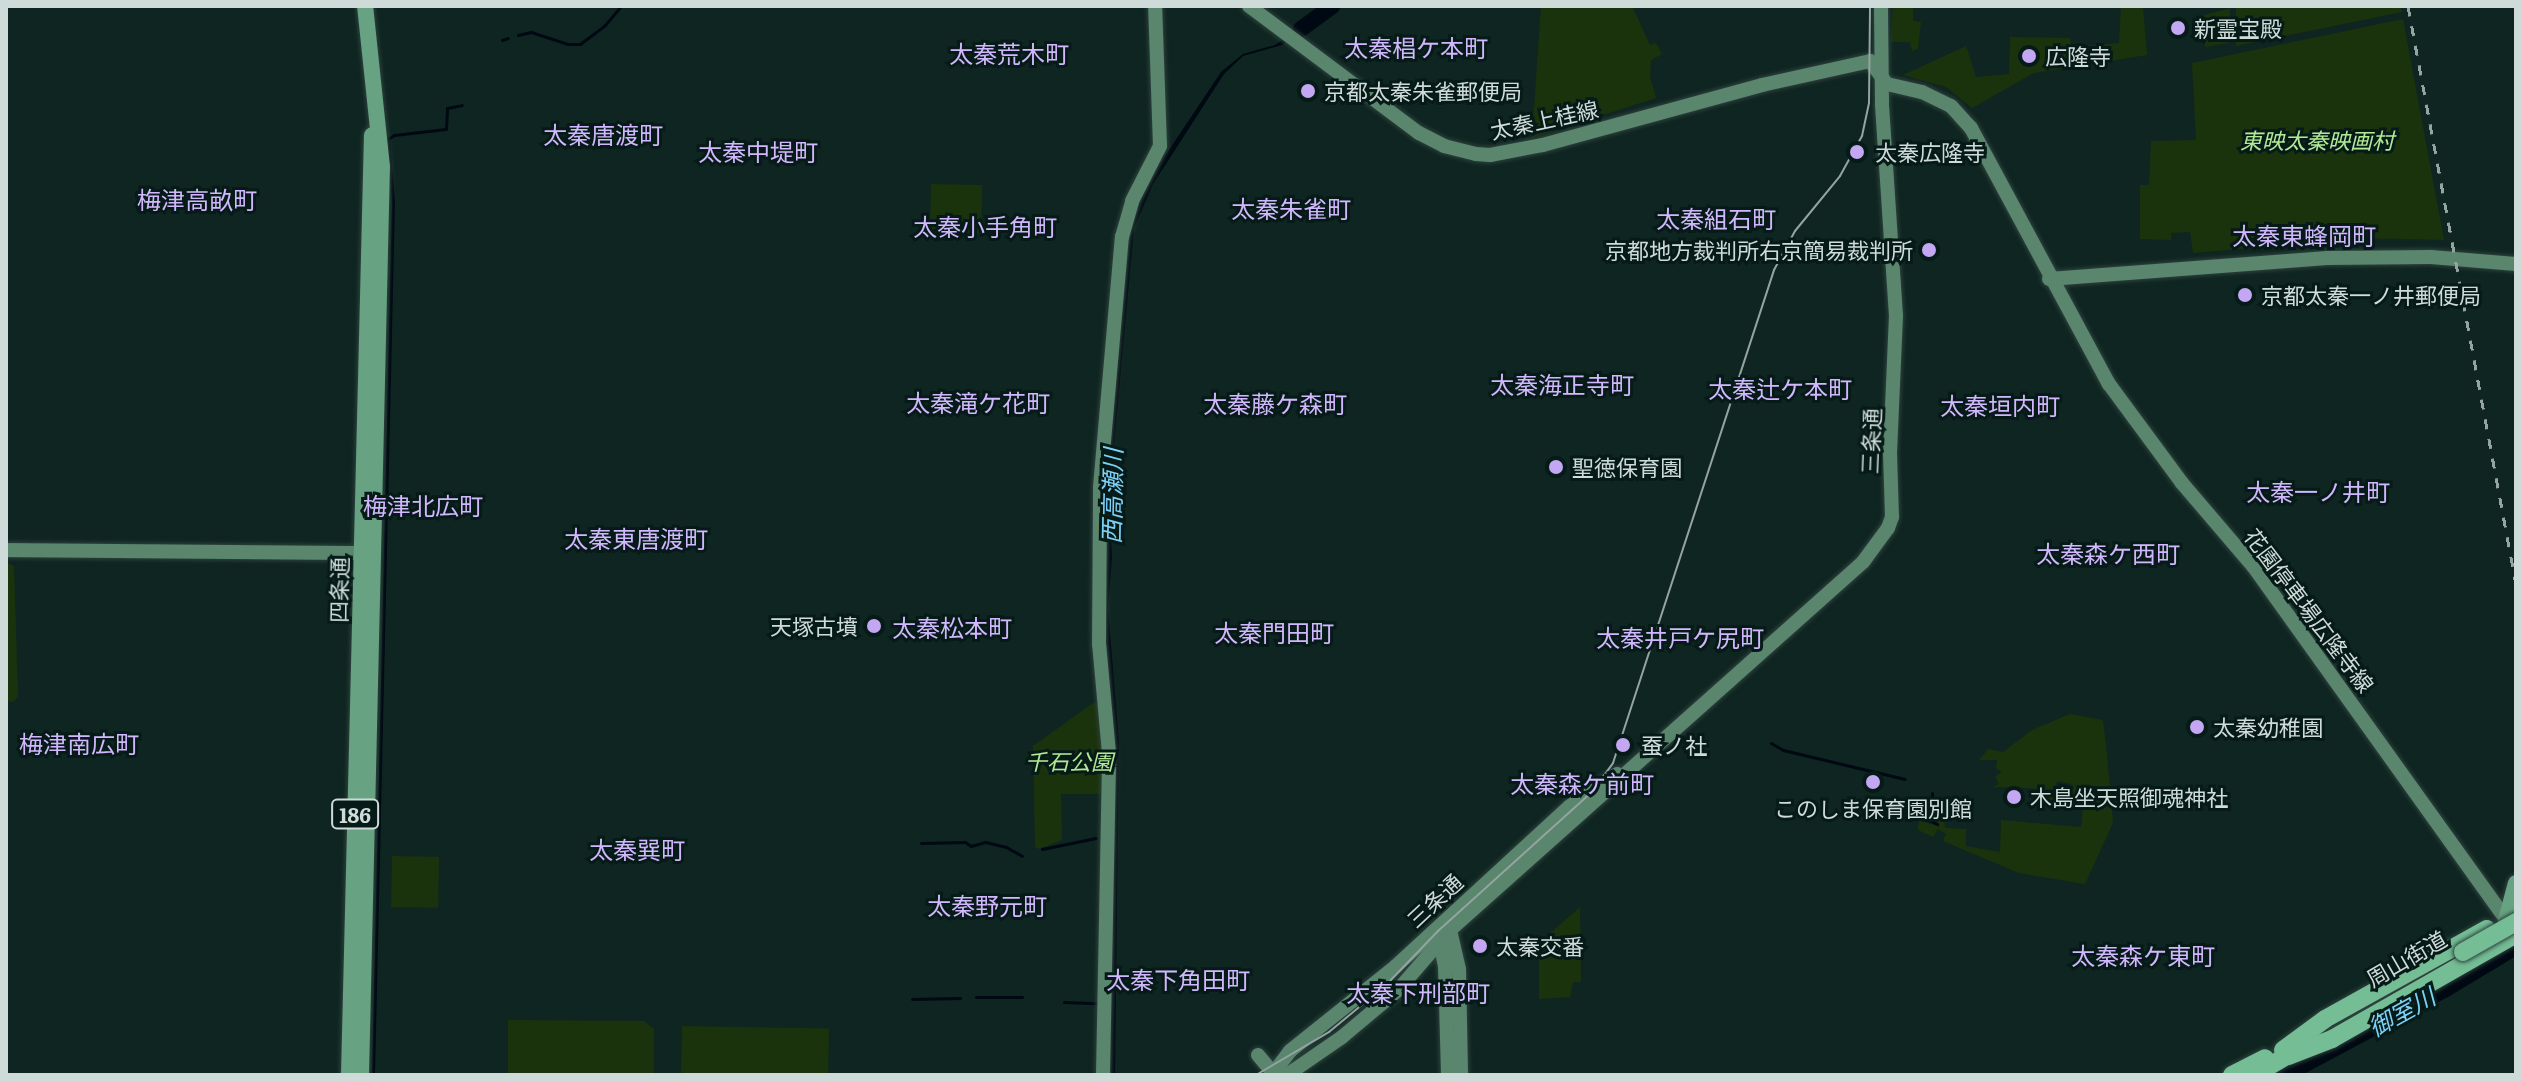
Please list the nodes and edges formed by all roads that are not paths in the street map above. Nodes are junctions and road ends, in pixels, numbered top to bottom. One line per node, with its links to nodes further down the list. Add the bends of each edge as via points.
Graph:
1 (365, 6): 9 (main road, 四条通 / 186, via 382,167)
2 (1155, 6): 17 (main road, via 1160,146 1132,201 1122,237 1100,487 1099,644 1109,753)
3 (1249, 6): 5 (main road, 太秦上桂線, via 1433,141 1490,155 1840,66 1870,61)
4 (1881, 6): 5 (main road, 三条通)
5 (1881, 74): 7 (main road, 花園停車場広隆寺線, via 1887,84 1951,106 1968,123); 12 (main road, 三条通, via 1896,316 1892,517 1880,542)
6 (2516, 264): 7 (main road, via 2431,257 2327,258)
7 (2049, 279): 11 (main road, 花園停車場広隆寺線, via 2109,384 2182,483 2253,566)
8 (6, 550): 9 (main road)
9 (367, 553): 15 (main road, 四条通 / 186); 16 (main road, 四条通 / 186)
10 (2516, 883): 11 (main road)
11 (2513, 929): 13 (highway, 周山街道, bridge); 13 (highway, via 2325,1019)
12 (1442, 933): 18 (main road, 三条通, via 1290,1051); 19 (main road); 20 (main road, via 1459,969)
13 (2285, 1053): 21 (highway, 周山街道); 22 (highway, 周山街道)
14 (1258, 1055): 18 (main road)
15 (349, 1075)
16 (361, 1075)
17 (1103, 1075)
18 (1277, 1075)
19 (1448, 1075)
20 (1461, 1075)
21 (2232, 1075)
22 (2254, 1075)

